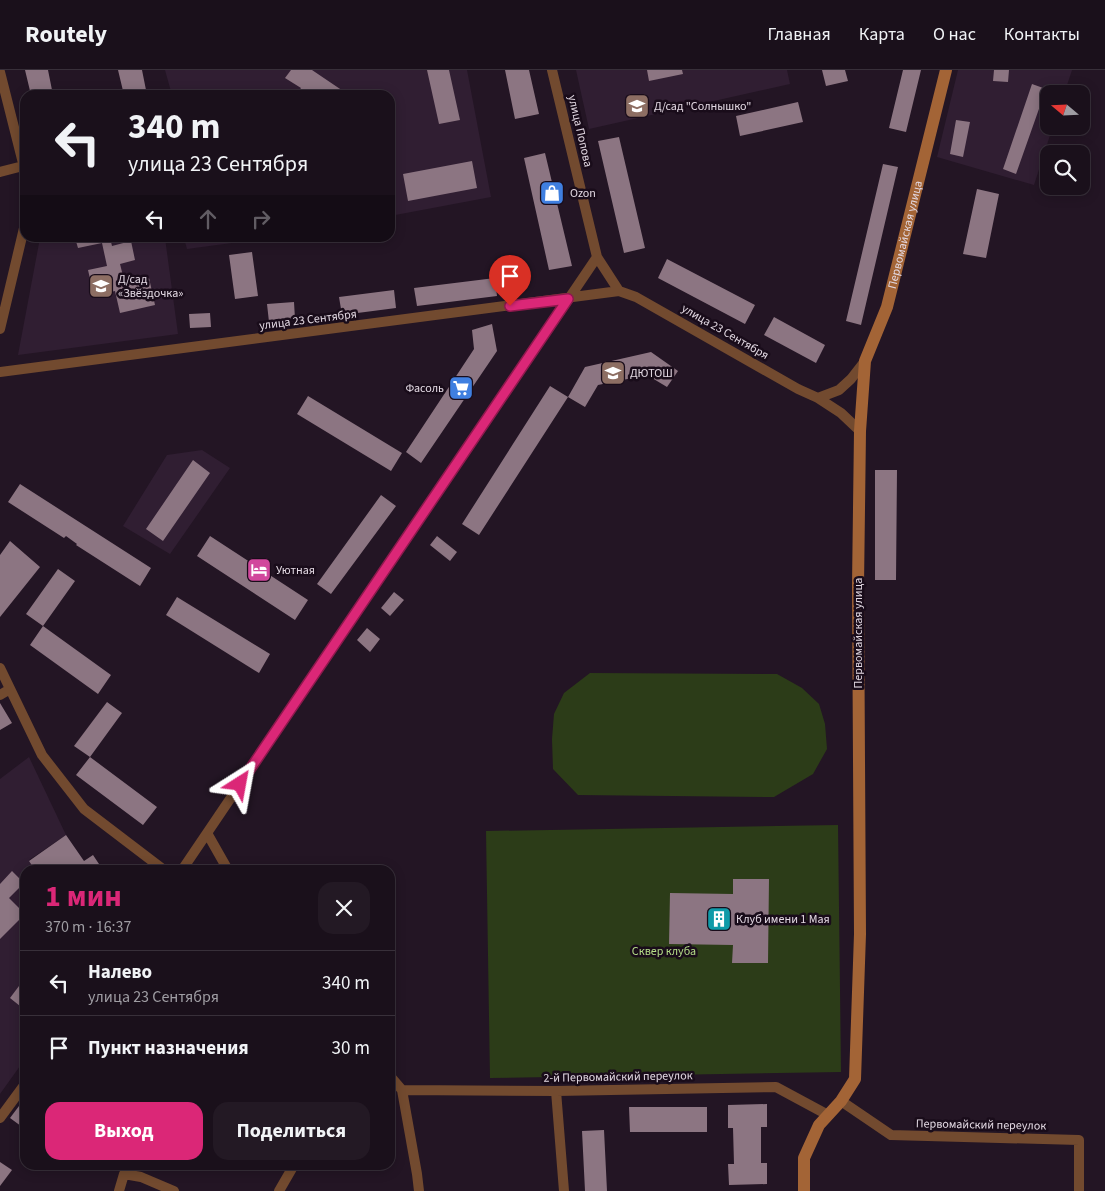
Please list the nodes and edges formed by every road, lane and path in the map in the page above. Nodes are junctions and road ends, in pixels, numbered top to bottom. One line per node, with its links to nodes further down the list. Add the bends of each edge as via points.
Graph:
1 (552, 70): 8 (street, улица Попова)
2 (946, 70): 12 (street, Первомайская улица, via 888,307)
3 (0, 72): 4 (street)
4 (20, 152)
5 (20, 169): 6 (street)
6 (0, 172)
7 (21, 242): 11 (street)
8 (597, 257): 9 (street); 10 (street)
9 (619, 292): 10 (street, улица 23 Сентября); 14 (street, улица 23 Сентября, via 636,297)
10 (568, 299): 13 (street, улица 23 Сентября); 19 (street)
11 (0, 329)
12 (865, 361): 14 (street, via 839,390); 15 (street, Первомайская улица)
13 (0, 372)
14 (818, 398): 15 (street, улица 23 Сентября)
15 (860, 431): 27 (street, Первомайская улица, via 859,953 855,1080)
16 (0, 668): 17 (street)
17 (10, 689): 18 (street); 20 (street, via 42,755 84,809)
18 (0, 695)
19 (207, 833): 21 (street); 22 (street)
20 (157, 865)
21 (185, 865)
22 (225, 865)
23 (395, 1082): 24 (street)
24 (402, 1090): 26 (street, 2-й Первомайский переулок); 36 (street)
25 (20, 1091): 29 (street)
26 (556, 1091): 28 (street, 2-й Первомайский переулок, via 776,1086); 37 (street)
27 (841, 1101): 28 (street, Первомайская улица); 39 (street, Первомайский переулок, via 891,1135 1079,1140)
28 (828, 1115): 38 (street, Первомайская улица, via 819,1125 804,1158)
29 (0, 1118)
30 (123, 1170): 33 (street)
31 (125, 1170): 34 (street)
32 (291, 1170): 35 (street)
33 (119, 1191)
34 (174, 1191)
35 (279, 1191)
36 (419, 1191)
37 (564, 1191)
38 (804, 1191)
39 (1079, 1191)

